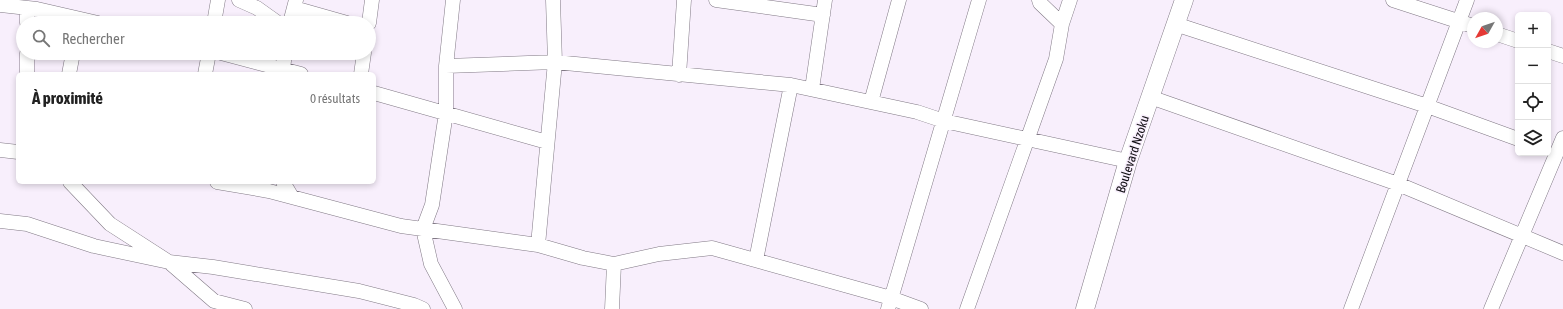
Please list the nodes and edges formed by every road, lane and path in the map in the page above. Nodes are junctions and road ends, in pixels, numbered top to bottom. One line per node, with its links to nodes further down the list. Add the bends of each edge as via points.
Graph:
1 (218, 0): 22 (street)
2 (239, 0): 23 (street)
3 (372, 0): 26 (street)
4 (453, 0): 42 (street)
5 (553, 0): 41 (street)
6 (684, 0): 49 (street)
7 (716, 0): 19 (street)
8 (826, 0): 19 (street)
9 (898, 0): 54 (street)
10 (979, 0): 57 (street)
11 (1039, 0): 28 (street)
12 (1070, 0): 28 (street)
13 (1184, 0): 29 (street, Boulevard Nzoku)
14 (1393, 0): 27 (street)
15 (1467, 0): 27 (street)
16 (295, 4): 24 (street); 25 (street)
17 (0, 5): 18 (street)
18 (28, 8): 20 (street); 21 (street)
19 (822, 15): 51 (street)
20 (28, 16)
21 (62, 16)
22 (215, 16)
23 (268, 16)
24 (292, 16)
25 (327, 16)
26 (369, 16)
27 (1459, 21): 30 (street); 55 (street)
28 (1062, 24): 60 (street, via 1056,59)
29 (1176, 24): 53 (street, Boulevard Nzoku); 55 (street)
30 (1467, 24)
31 (1503, 36): 32 (street)
32 (1515, 40)
33 (1551, 52): 34 (street)
34 (1563, 56)
35 (28, 60): 44 (street)
36 (72, 60): 45 (street)
37 (208, 60): 46 (street)
38 (248, 60): 43 (street)
39 (284, 60): 43 (street)
40 (363, 60): 48 (street)
41 (555, 62): 42 (street); 49 (street); 61 (street)
42 (446, 66): 56 (street)
43 (283, 69): 47 (street)
44 (28, 72)
45 (69, 72)
46 (205, 72)
47 (294, 72)
48 (361, 72)
49 (679, 75): 50 (street)
50 (791, 85): 51 (street); 76 (street)
51 (812, 89): 54 (street)
52 (376, 94): 56 (street)
53 (1150, 97): 65 (street, Boulevard Nzoku); 69 (street)
54 (871, 102): 57 (street)
55 (1427, 106): 58 (street); 69 (street)
56 (446, 113): 61 (street); 72 (street, via 432,205)
57 (944, 121): 60 (street); 79 (street)
58 (1515, 138)
59 (1563, 138): 64 (street)
60 (1027, 139): 65 (street); 85 (street)
61 (547, 142): 74 (street)
62 (0, 150): 63 (street)
63 (16, 152)
64 (1556, 153): 73 (street)
65 (1128, 161): 86 (street, Boulevard Nzoku)
66 (72, 184): 77 (street, via 110,224)
67 (229, 184): 70 (street)
68 (284, 184): 70 (street)
69 (1398, 184): 73 (street); 87 (street)
70 (292, 197): 72 (street, via 401,226)
71 (0, 221): 77 (street, via 27,224 94,246)
72 (423, 229): 74 (street); 82 (street, via 431,264)
73 (1522, 235): 75 (street); 88 (street)
74 (538, 245): 78 (street)
75 (1563, 253)
76 (756, 260): 78 (street, via 712,248 659,254); 79 (street)
77 (169, 262): 80 (street, via 214,301); 81 (street, via 359,291)
78 (614, 264): 83 (street)
79 (890, 304): 84 (street)
80 (245, 309)
81 (423, 309)
82 (455, 309)
83 (612, 309)
84 (921, 309)
85 (967, 309)
86 (1085, 309)
87 (1351, 309)
88 (1491, 309)

